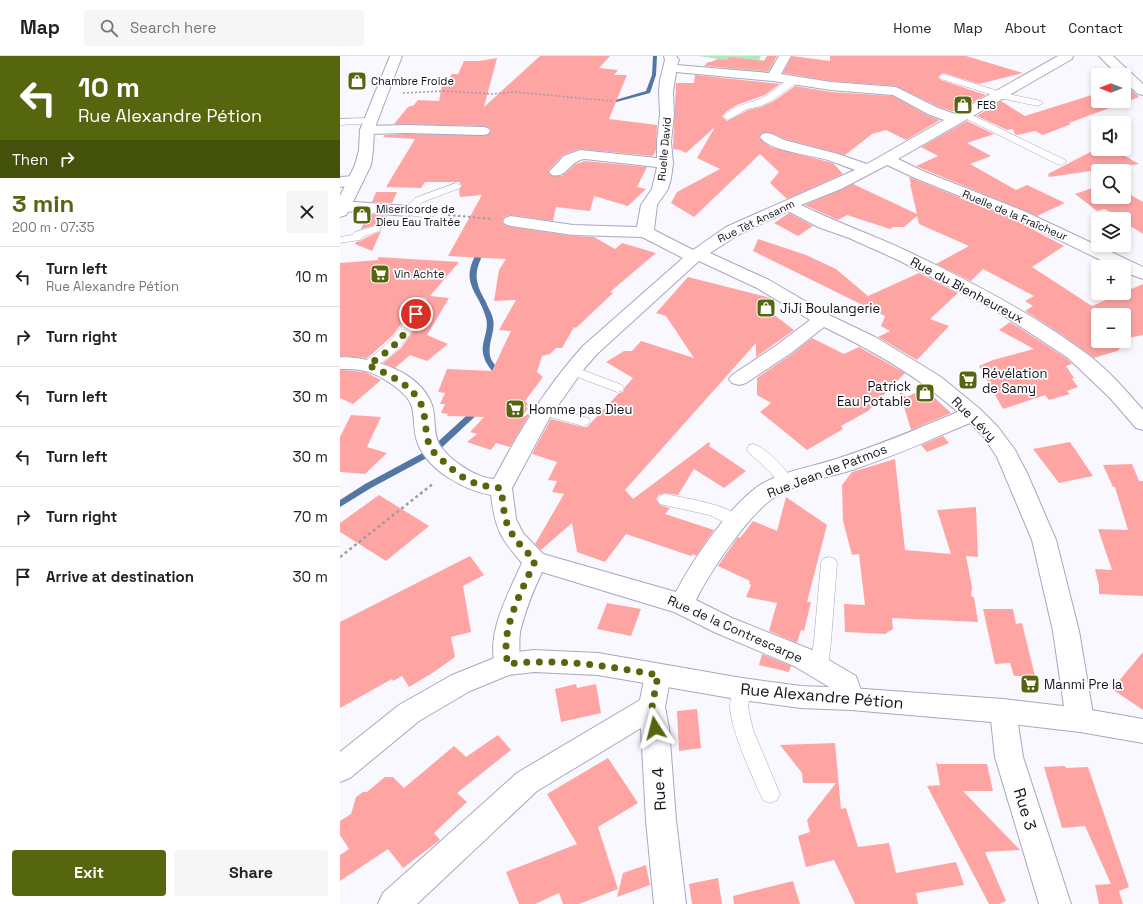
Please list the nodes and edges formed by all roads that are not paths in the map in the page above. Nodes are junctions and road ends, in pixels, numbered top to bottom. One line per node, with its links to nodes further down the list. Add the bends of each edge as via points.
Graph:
1 (396, 56): 2 (street); 17 (street)
2 (403, 56)
3 (785, 56): 8 (street)
4 (1067, 56): 12 (street, Rue Tèt Ansanm)
5 (1106, 57): 6 (street); 11 (street)
6 (1122, 57)
7 (670, 62): 8 (street); 22 (street, Ruelle David, via 666,92)
8 (773, 77): 10 (street)
9 (944, 77): 12 (lane)
10 (795, 80): 14 (lane, via 770,98 758,104 744,106); 15 (street, via 831,86 896,91 933,111)
11 (1143, 91)
12 (999, 95): 13 (lane); 15 (street, Rue Tèt Ansanm)
13 (1038, 103)
14 (728, 117)
15 (959, 117): 20 (street, Rue Tèt Ansanm); 21 (lane)
16 (340, 122): 17 (lane)
17 (369, 126): 18 (street); 25 (street, via 363,165)
18 (483, 131)
19 (767, 136): 23 (street, via 780,143 833,157)
20 (886, 159): 23 (street, Rue Tèt Ansanm); 38 (street, Ruelle de la Fraîcheur, via 1020,215)
21 (1061, 162)
22 (665, 163): 24 (street, via 585,154 575,155 567,160); 28 (street, Ruelle David, via 660,189)
23 (868, 170): 27 (street, Rue Tèt Ansanm)
24 (557, 172)
25 (348, 181): 29 (street)
26 (456, 186): 30 (lane, via 419,200)
27 (788, 204): 37 (street, Rue Tèt Ansanm, via 732,231); 49 (street, Rue du Bienheureux, via 824,223 904,256 1001,306 1074,353 1117,393)
28 (649, 205): 34 (street); 35 (street, Ruelle David)
29 (341, 209): 30 (street)
30 (408, 210): 31 (lane)
31 (430, 214)
32 (511, 221): 34 (street)
33 (375, 229): 36 (lane, via 359,234 356,238)
34 (606, 232): 35 (street)
35 (645, 232): 37 (street)
36 (340, 240)
37 (695, 256): 40 (street, Rue Lévy, via 763,284); 43 (street, Rue Tèt Ansanm, via 590,350)
38 (1143, 274)
39 (422, 302): 42 (lane, via 407,332 398,343)
40 (822, 320): 44 (street); 47 (street, Rue Lévy, via 868,341 908,365 934,382)
41 (340, 363): 42 (street)
42 (368, 365): 52 (street, via 397,379 420,401 429,444 452,470 465,479 483,486)
43 (572, 370): 45 (lane); 46 (street, Rue Tèt Ansanm)
44 (739, 379)
45 (617, 388)
46 (544, 412): 48 (lane); 52 (street, Rue Tèt Ansanm, via 515,459)
47 (973, 414): 51 (street, Rue Jean de Patmos, via 846,464); 65 (street, Rue Lévy, via 1007,455 1044,540 1066,631)
48 (583, 421)
49 (1143, 423)
50 (754, 449): 51 (lane)
51 (787, 483): 54 (street, Rue Jean de Patmos, via 765,492)
52 (501, 488): 55 (street, via 505,519 514,538)
53 (665, 500): 54 (lane, via 713,510)
54 (737, 522): 57 (street, Rue Jean de Patmos, via 686,594)
55 (535, 561): 57 (street, Rue de la Contrescarpe); 58 (street, via 509,628 506,643)
56 (829, 563): 59 (lane)
57 (682, 604): 59 (street, Rue de la Contrescarpe)
58 (507, 664): 60 (street, Rue Alexandre Pétion, via 534,661 598,664); 67 (street, Rue Alexandre Pétion, via 462,683 409,713)
59 (819, 667): 62 (street, Rue de la Contrescarpe, via 847,684)
60 (658, 675): 61 (street, Rue Alexandre Pétion); 63 (street, Rue 4)
61 (742, 689): 62 (street, Rue Alexandre Pétion, via 801,697); 68 (lane, via 739,707 744,730)
62 (851, 699): 64 (street, Rue Alexandre Pétion)
63 (652, 707): 69 (street, via 527,782); 70 (street, Rue 4)
64 (1003, 711): 65 (street, Rue Alexandre Pétion); 71 (street, Rue 3, via 1009,757)
65 (1080, 720): 66 (street, Rue Alexandre Pétion)
66 (1143, 731)
67 (340, 769)
68 (770, 794)
69 (394, 904)
70 (670, 904)
71 (1055, 904)

